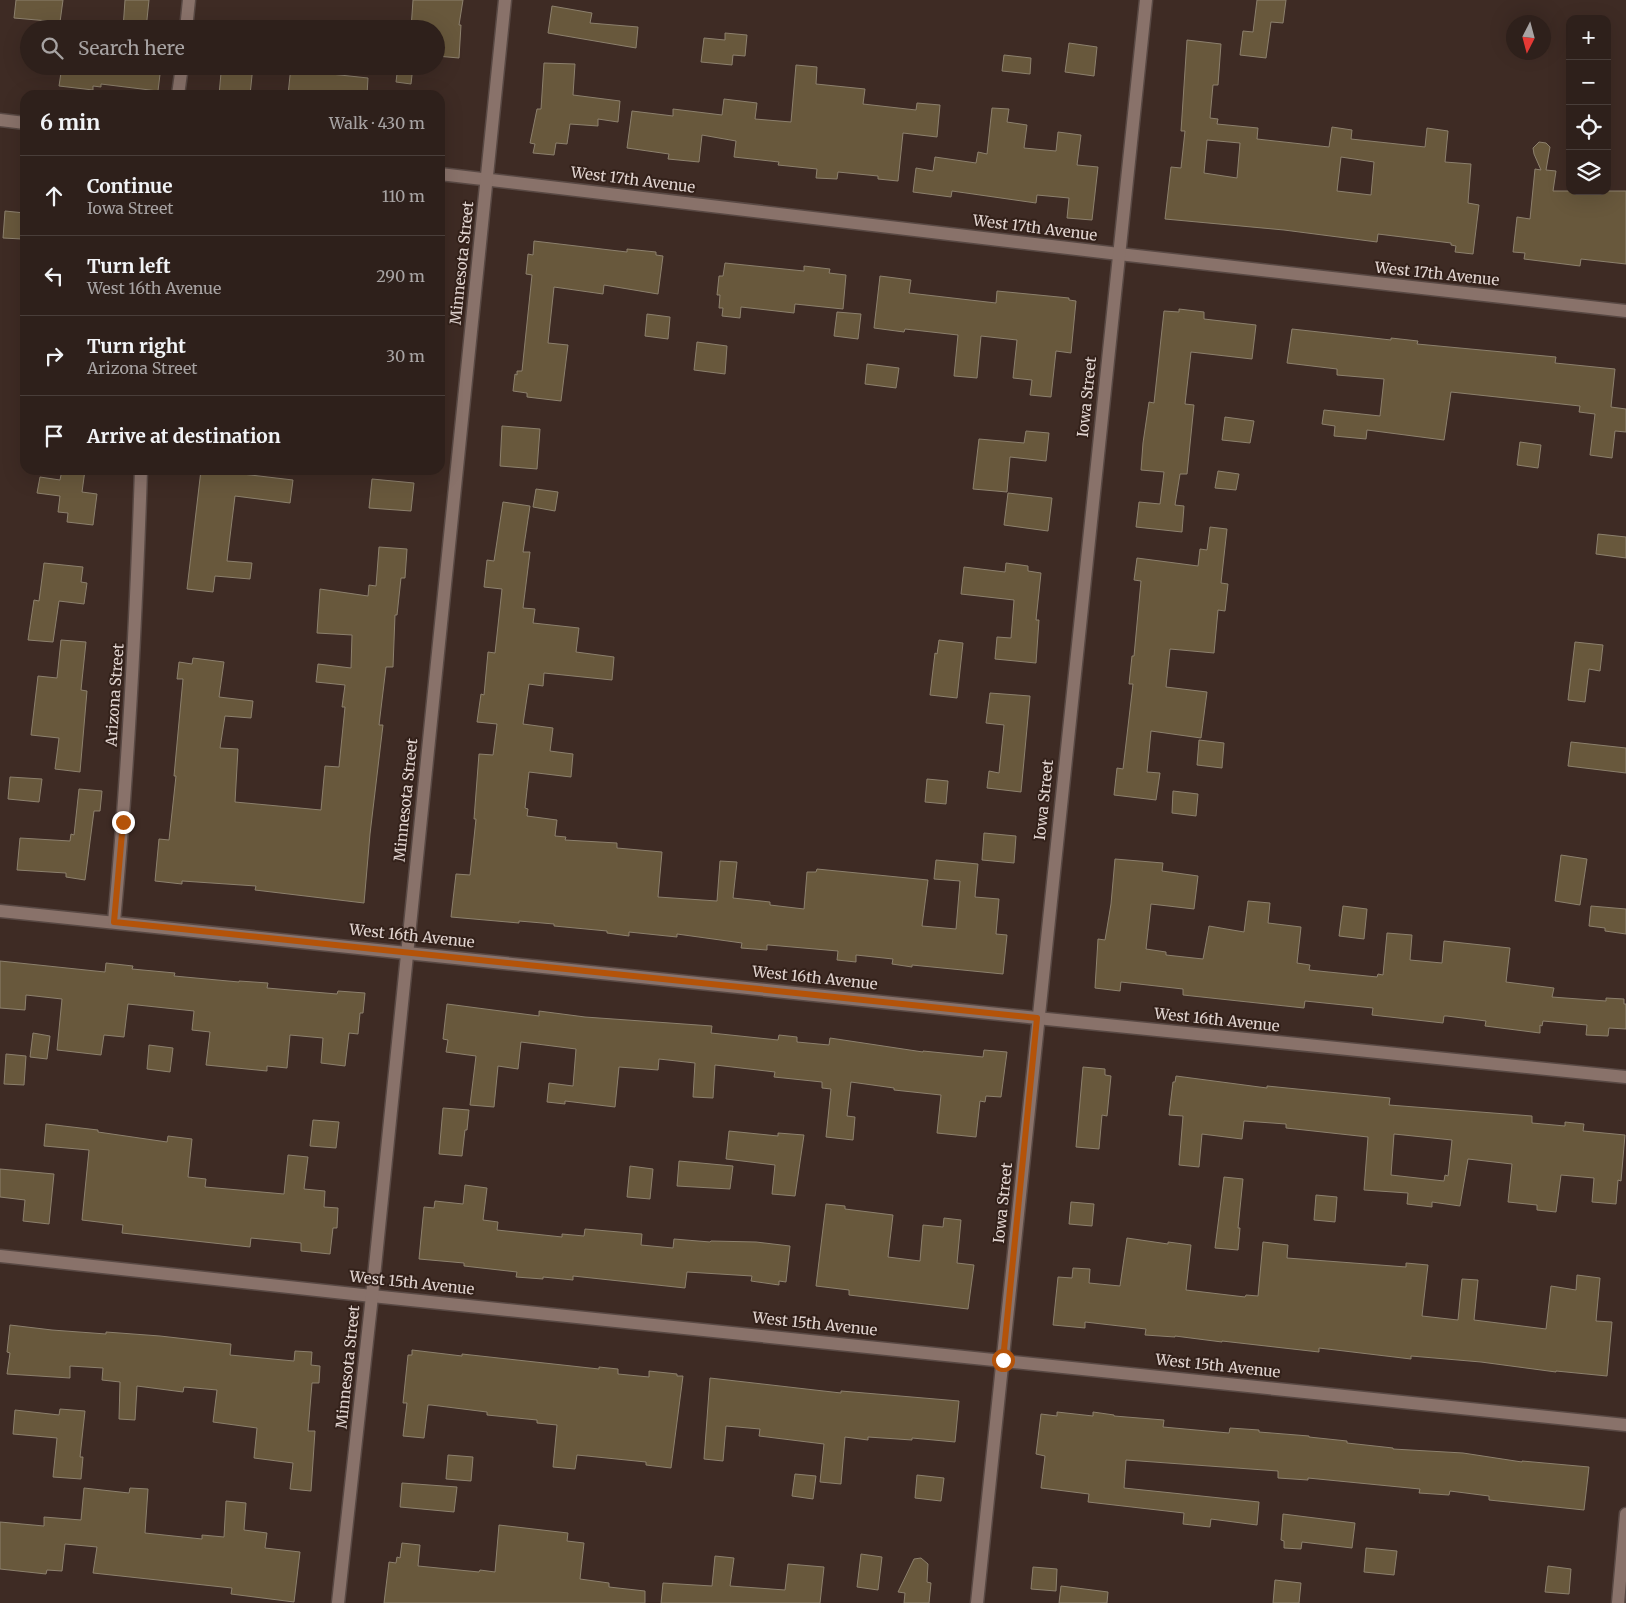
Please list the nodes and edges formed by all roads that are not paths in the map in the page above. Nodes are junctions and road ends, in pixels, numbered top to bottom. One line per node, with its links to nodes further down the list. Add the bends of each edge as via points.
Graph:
1 (189, 0): 4 (street)
2 (505, 0): 10 (street, Minnesota Street)
3 (1146, 0): 11 (street, Iowa Street)
4 (187, 20)
5 (181, 75): 6 (street)
6 (179, 90)
7 (0, 120): 8 (street)
8 (20, 122)
9 (445, 175): 10 (street, West 17th Avenue)
10 (487, 179): 11 (street, West 17th Avenue); 16 (street, Minnesota Street)
11 (1119, 254): 12 (street, West 17th Avenue); 17 (street, Iowa Street)
12 (1626, 311)
13 (141, 475): 15 (street, Arizona Street, via 135,645)
14 (0, 911): 15 (street, West 16th Avenue)
15 (114, 922): 16 (street, West 16th Avenue)
16 (406, 952): 17 (street, West 16th Avenue); 20 (street, Minnesota Street)
17 (1037, 1018): 18 (street, West 16th Avenue); 21 (street, Iowa Street)
18 (1626, 1077)
19 (0, 1256): 20 (street, West 15th Avenue)
20 (372, 1296): 21 (street, West 15th Avenue); 24 (street, Minnesota Street)
21 (1003, 1360): 22 (street, West 15th Avenue); 25 (street, Iowa Street)
22 (1626, 1425)
23 (1626, 1514): 26 (street)
24 (338, 1603)
25 (977, 1603)
26 (1618, 1603)

